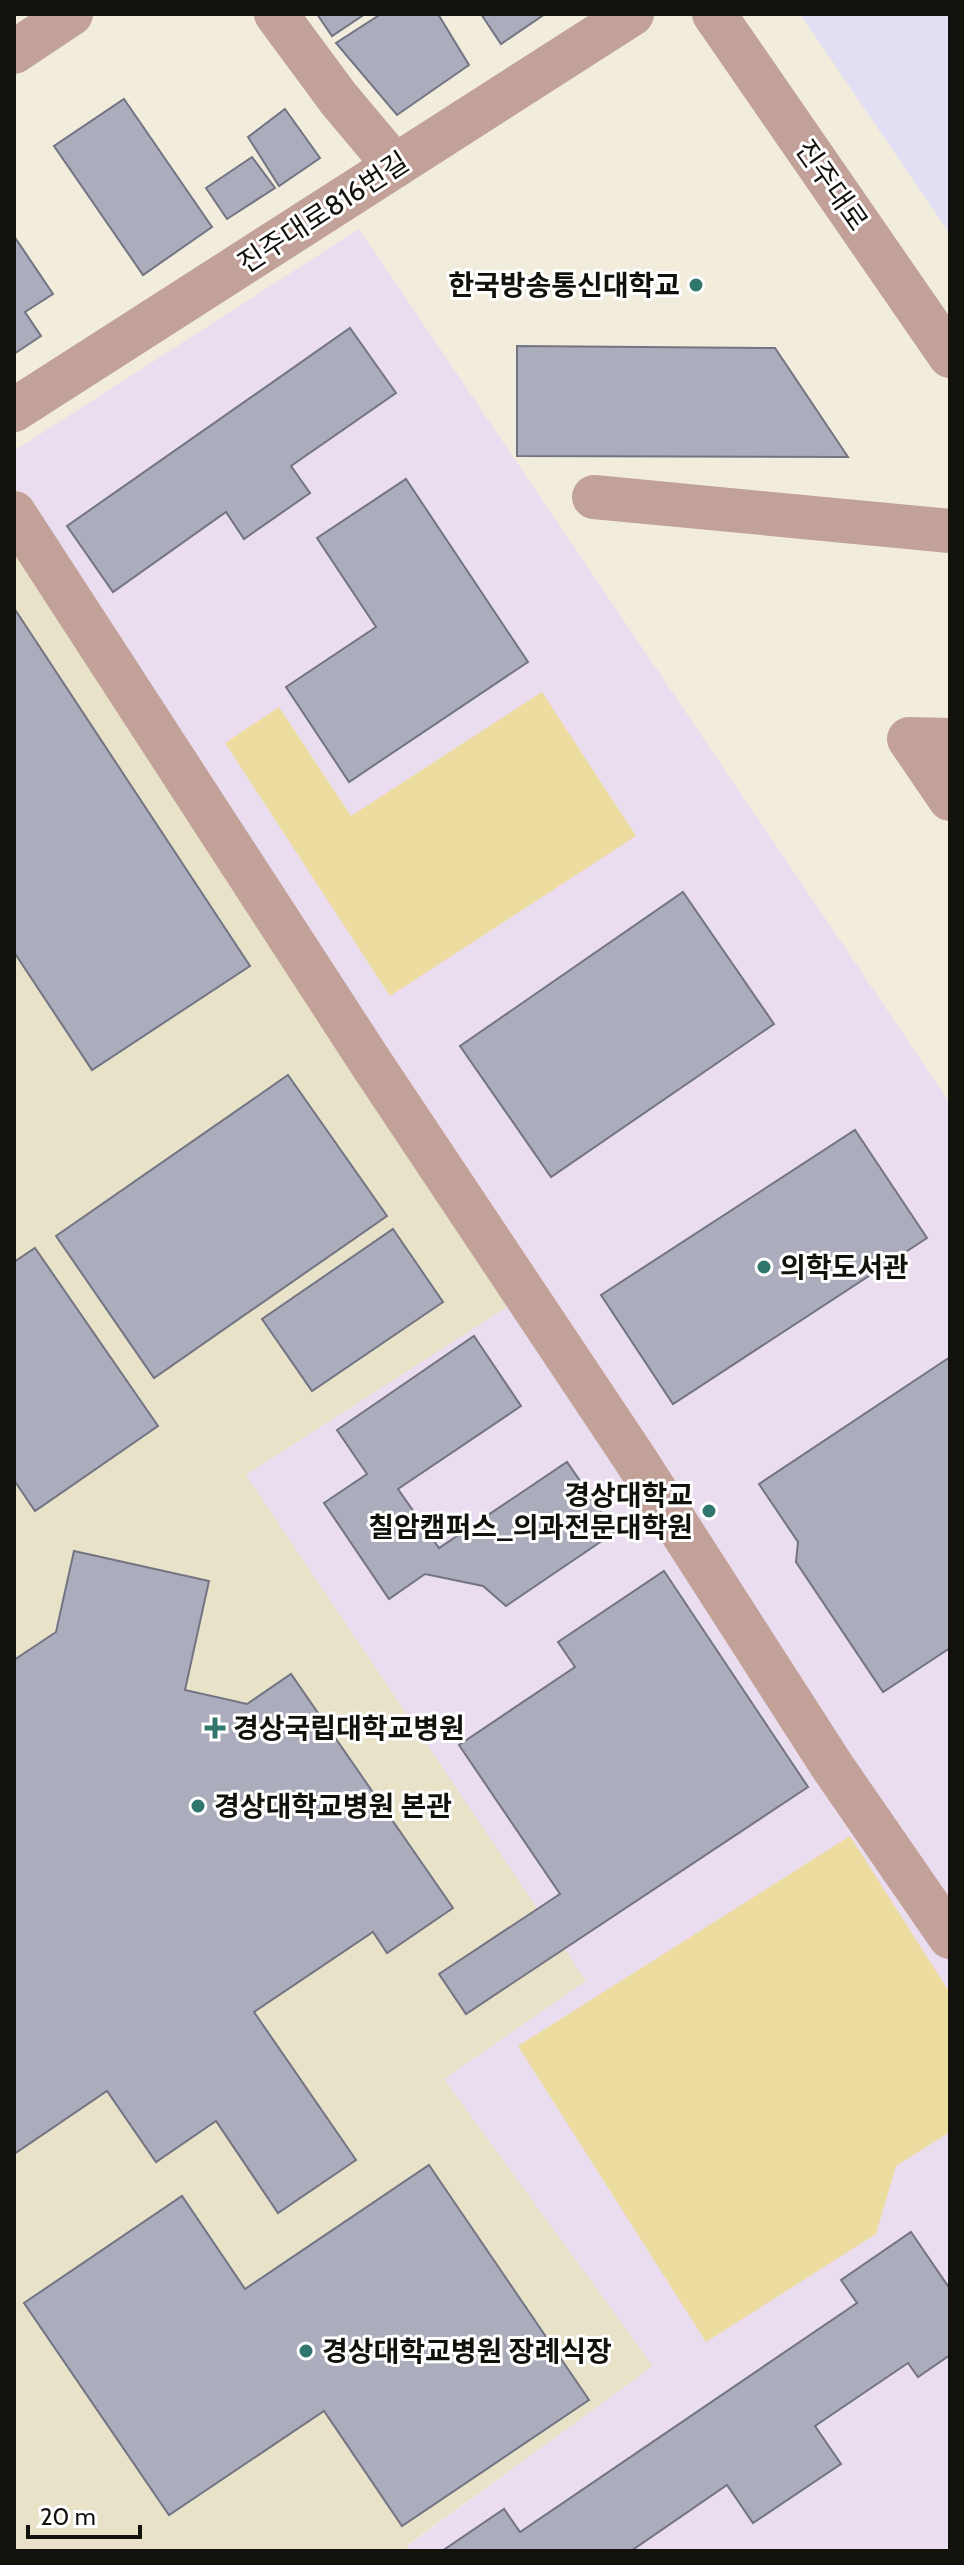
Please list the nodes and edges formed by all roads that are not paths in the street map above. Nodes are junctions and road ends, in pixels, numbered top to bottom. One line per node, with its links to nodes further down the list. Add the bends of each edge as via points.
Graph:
1 (71, 14): 5 (street)
2 (276, 14): 6 (street)
3 (632, 14): 6 (street, 진주대로816번길)
4 (714, 14): 7 (street, 진주대로)
5 (14, 52)
6 (395, 166): 8 (street, 진주대로816번길)
7 (950, 356)
8 (14, 410)
9 (594, 497): 11 (street)
10 (14, 513): 14 (street, via 832,1766)
11 (950, 531)
12 (950, 740): 13 (street, via 909,739)
13 (950, 799)
14 (950, 1937)

